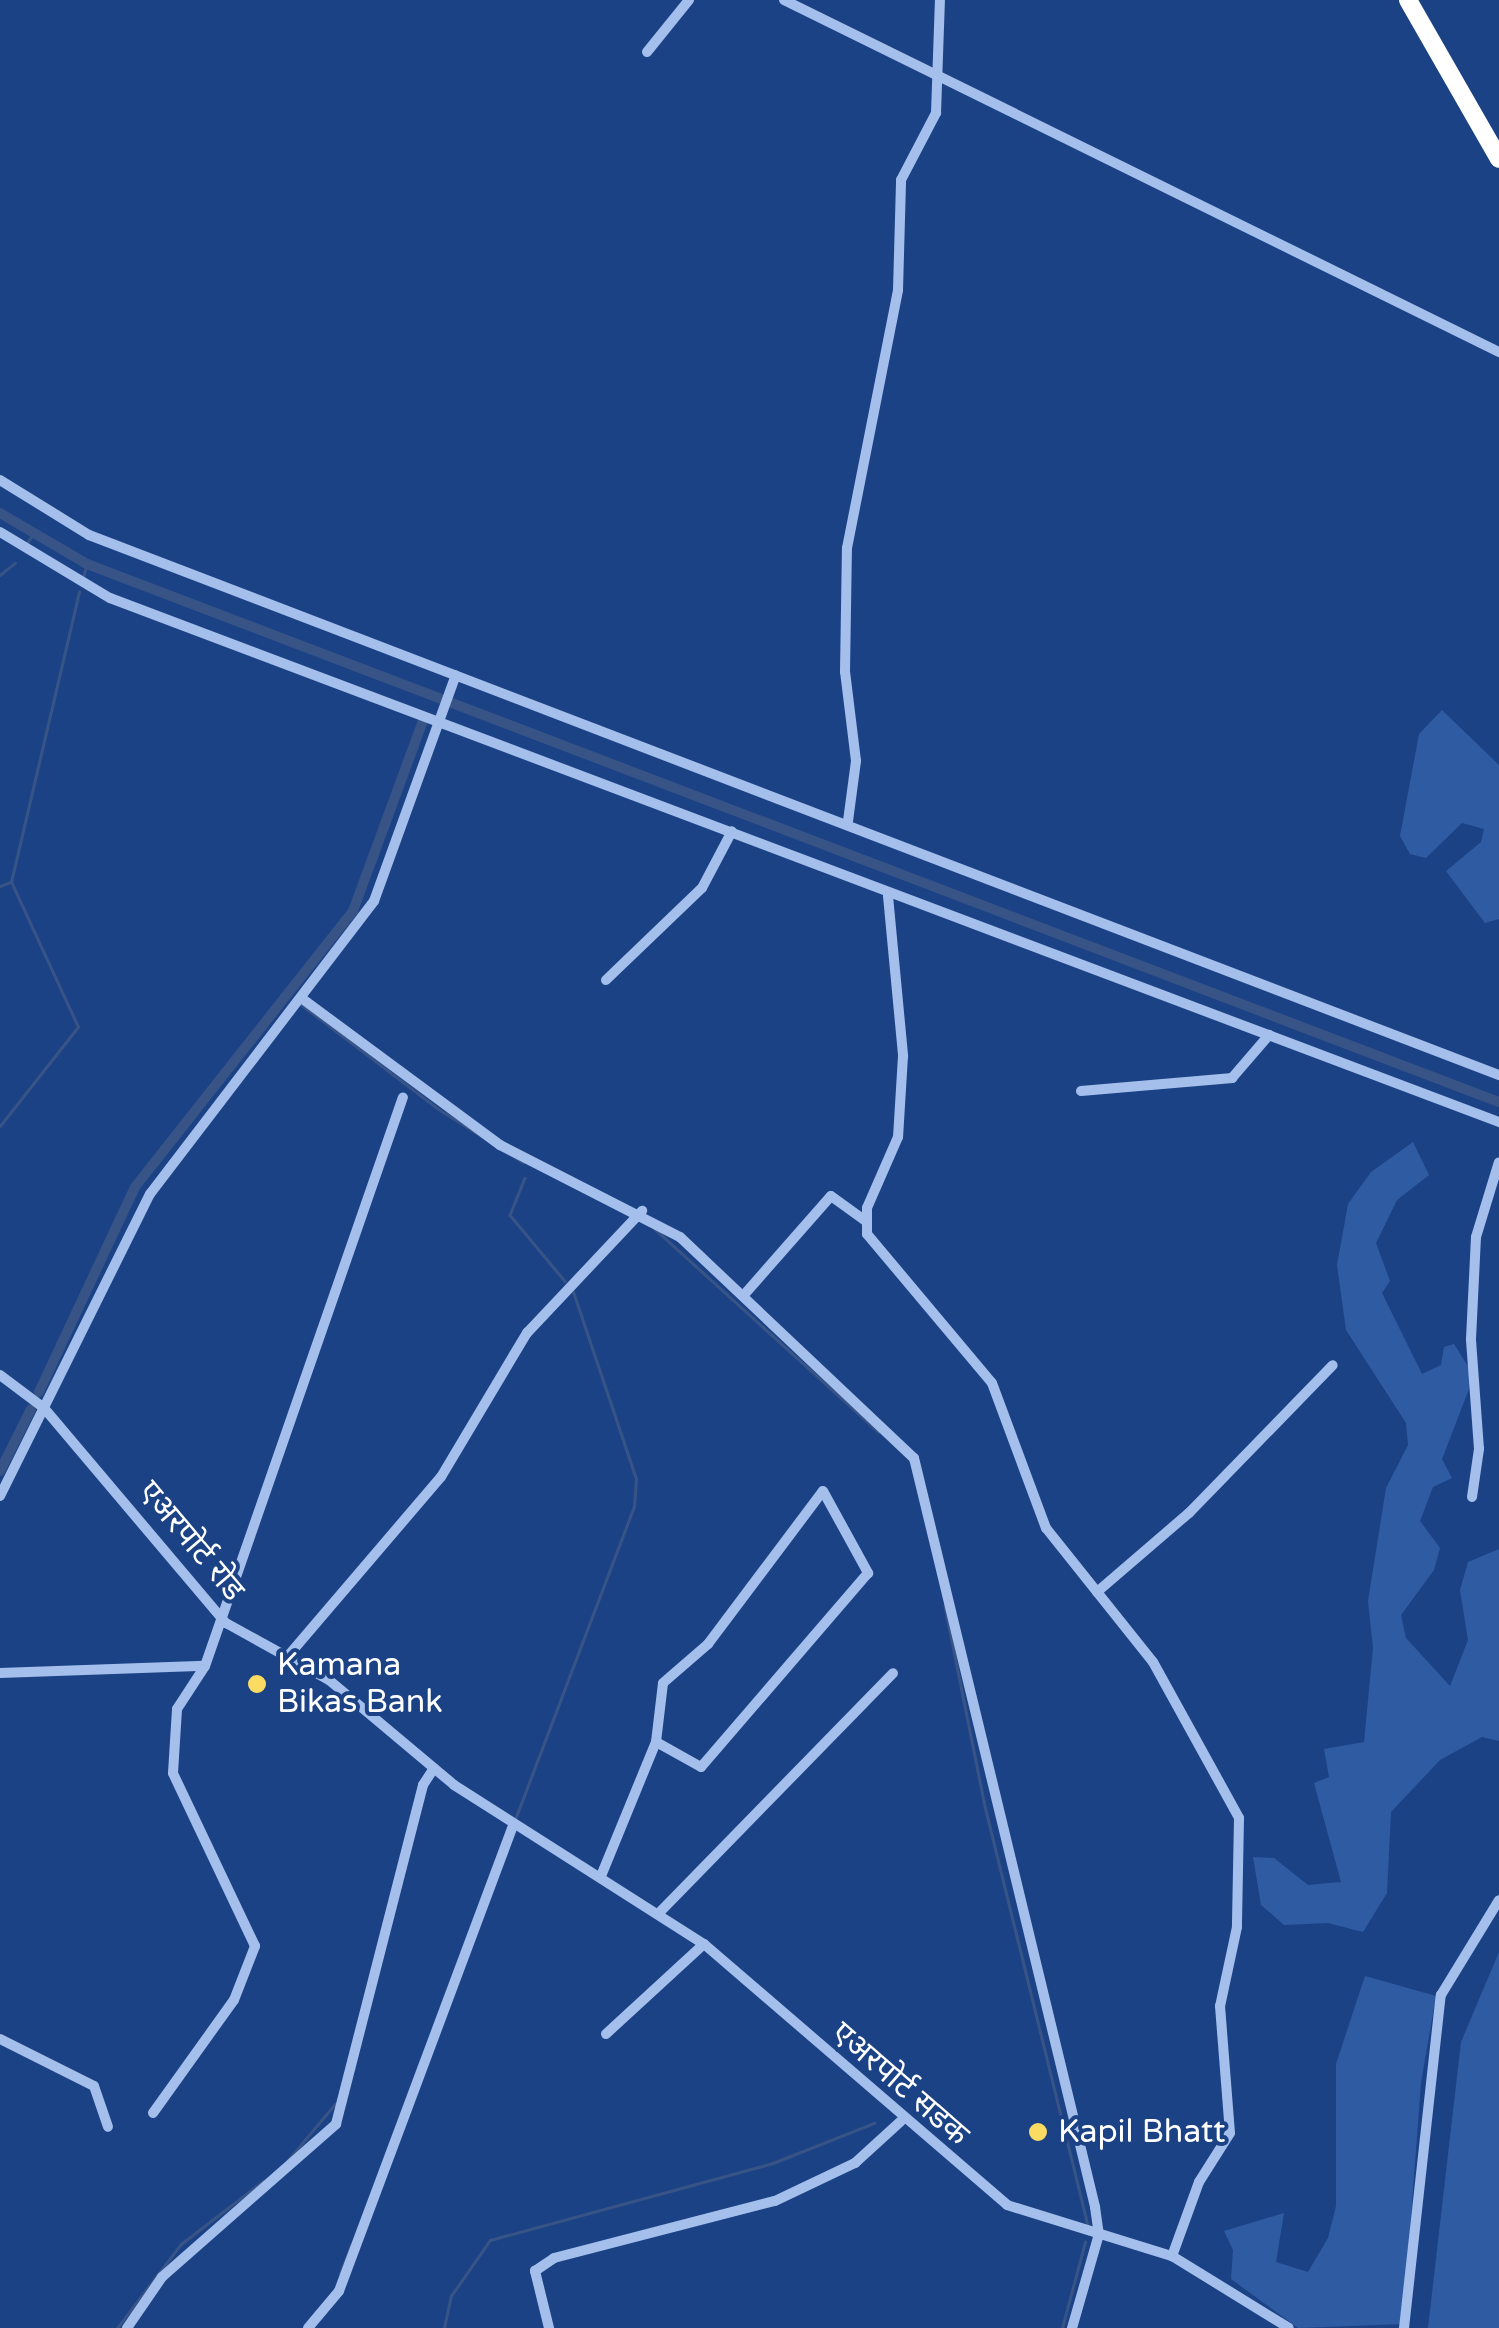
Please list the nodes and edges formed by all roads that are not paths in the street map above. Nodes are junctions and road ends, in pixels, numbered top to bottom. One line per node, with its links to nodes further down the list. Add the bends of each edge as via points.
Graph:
1 (689, 0): 5 (street)
2 (784, 0): 6 (street)
3 (940, 0): 6 (street)
4 (1408, 0): 7 (highway)
5 (647, 52)
6 (937, 76): 8 (street); 13 (street, via 936,113 901,180 898,290 847,548 845,672 856,761)
7 (1499, 158)
8 (1499, 352)
9 (0, 480): 11 (street, via 89,535)
10 (0, 532): 12 (street, via 110,598)
11 (454, 679): 12 (street); 13 (street)
12 (439, 718): 14 (street); 17 (street, via 374,900)
13 (848, 821): 19 (street)
14 (732, 831): 15 (street); 16 (street, via 702,888)
15 (888, 896): 18 (street); 25 (street, via 903,1056 898,1137)
16 (606, 980)
17 (304, 1002): 24 (street, via 500,1144); 29 (street, via 150,1194)
18 (1269, 1035): 20 (street, via 1232,1078); 22 (street)
19 (1499, 1075)
20 (1081, 1091)
21 (403, 1098): 33 (street)
22 (1499, 1122)
23 (1499, 1162): 31 (street, via 1476,1237 1470,1339 1479,1449)
24 (642, 1211): 26 (street); 34 (street, via 528,1333 441,1477)
25 (867, 1222): 26 (street, via 831,1196); 32 (street, via 867,1234 916,1299 992,1383 1046,1528)
26 (743, 1296): 50 (street, via 903,1444 924,1479 988,1788)
27 (1333, 1365): 32 (street, via 1189,1513)
28 (0, 1375): 29 (street, एअरपोर्ट रोड)
29 (44, 1408): 30 (street); 33 (street, एअरपोर्ट रोड)
30 (0, 1496)
31 (1472, 1497)
32 (1097, 1592): 51 (street, via 1154,1662 1239,1818 1237,1927 1220,2006 1230,2133 1199,2182)
33 (226, 1623): 34 (street, एअरपोर्ट रोड); 35 (street)
34 (288, 1656): 39 (street, एअरपोर्ट रोड)
35 (205, 1666): 37 (street); 47 (street, via 177,1709 173,1774 255,1946 234,2000)
36 (893, 1672): 43 (street)
37 (0, 1673)
38 (656, 1742): 38 (street, via 663,1683 708,1644 823,1491 868,1572 701,1766); 41 (street)
39 (434, 1768): 40 (street, एअरपोर्ट रोड); 52 (street, via 422,1784 336,2124 162,2277)
40 (511, 1823): 41 (street, एअरपोर्ट सडक); 53 (street, via 339,2291)
41 (601, 1876): 43 (street, एअरपोर्ट सडक)
42 (1499, 1900): 57 (street, via 1441,1994)
43 (659, 1913): 44 (street, एअरपोर्ट सडक)
44 (704, 1944): 45 (street); 48 (street, एअरपोर्ट सडक)
45 (606, 2034)
46 (0, 2039): 49 (street, via 94,2086)
47 (153, 2113)
48 (901, 2122): 50 (street, एअरपोर्ट सडक, via 1006,2205); 54 (street, via 855,2163 776,2201 554,2258 535,2270)
49 (108, 2127)
50 (1098, 2234): 51 (street, एअरपोर्ट सडक); 55 (street)
51 (1172, 2256): 56 (street, एअरपोर्ट सडक)
52 (127, 2328)
53 (308, 2328)
54 (549, 2328)
55 (1072, 2328)
56 (1289, 2328)
57 (1404, 2328)

